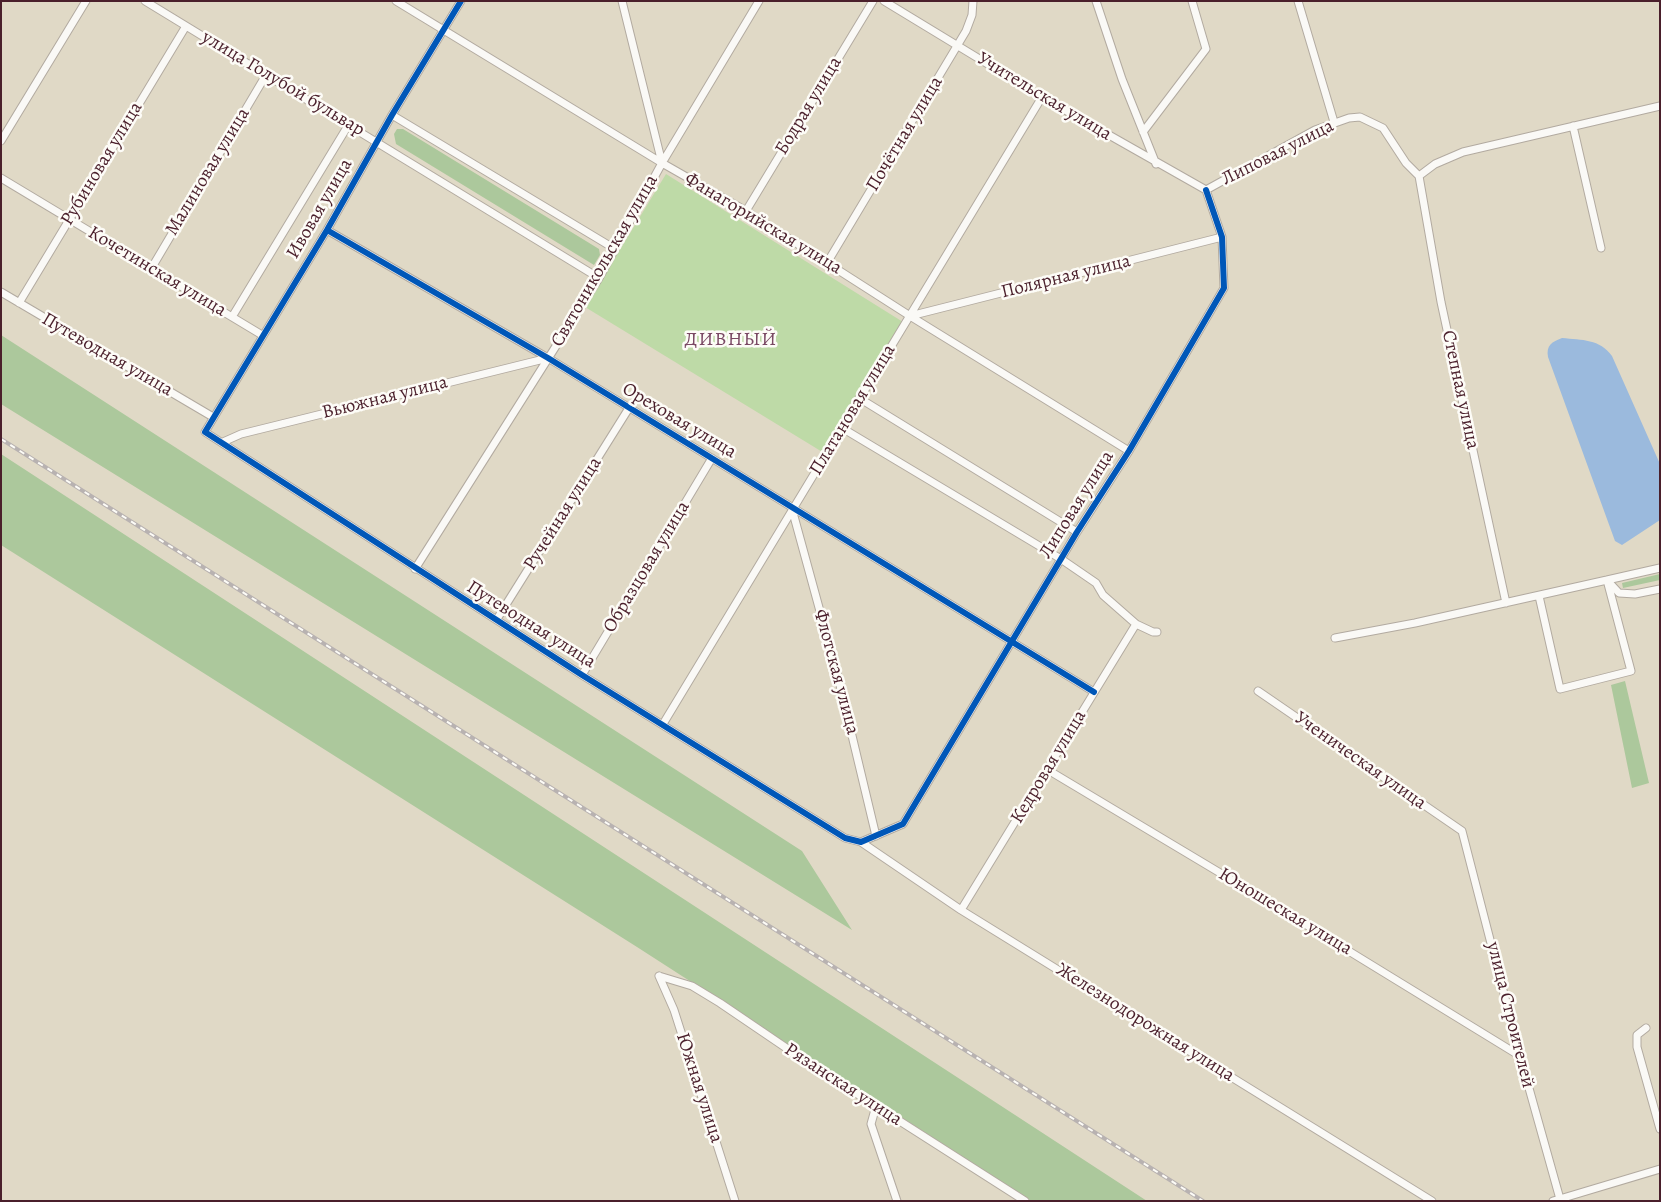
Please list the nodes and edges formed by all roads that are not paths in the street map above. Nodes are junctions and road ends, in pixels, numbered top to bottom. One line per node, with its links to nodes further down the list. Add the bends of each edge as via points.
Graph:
1 (86, 1): 24 (street)
2 (145, 1): 13 (street, улица Голубой бульвар)
3 (396, 1): 14 (street, Фанагорийская улица)
4 (460, 1): 14 (street, Ивовая улица)
5 (622, 1): 26 (street)
6 (759, 1): 26 (street, Святоникольская улица)
7 (873, 1): 31 (street, Бодрая улица)
8 (884, 1): 15 (street, Учительская улица)
9 (973, 1): 15 (street, Почётная улица, via 972,16)
10 (1096, 1): 23 (street)
11 (1192, 1): 23 (street, via 1206,49)
12 (1298, 1): 20 (street)
13 (186, 26): 16 (street, улица Голубой бульвар); 32 (street, Рубиновая улица)
14 (443, 30): 19 (street, Ивовая улица); 26 (street, Фанагорийская улица)
15 (957, 46): 17 (street, Учительская улица); 37 (street, Почётная улица)
16 (266, 75): 21 (street, улица Голубой бульвар); 38 (street, Малиновая улица)
17 (1042, 97): 27 (street, Учительская улица); 42 (street, Платановая улица)
18 (1660, 106): 22 (street)
19 (392, 115): 25 (street, Ивовая улица); 35 (street, улица Голубой бульвар)
20 (1334, 122): 28 (street, Липовая улица, via 1360,117 1383,128 1406,163); 30 (street, Липовая улица)
21 (349, 124): 25 (street, улица Голубой бульвар); 43 (street, Ивовая улица)
22 (1573, 126): 28 (street, via 1463,152 1435,164); 36 (street)
23 (1144, 132): 27 (street)
24 (1, 141)
25 (378, 141): 33 (street, Ивовая улица); 39 (street, улица Голубой бульвар)
26 (662, 163): 31 (street, Фанагорийская улица); 35 (street, Святоникольская улица)
27 (1156, 164): 30 (street, Учительская улица)
28 (1419, 176): 62 (street, Степная улица, via 1441,302)
29 (1, 178): 32 (street, Кочетинская улица)
30 (1206, 190): 34 (street, Липовая улица)
31 (746, 211): 37 (street, Фанагорийская улица)
32 (69, 220): 38 (street, Кочетинская улица); 41 (street, Рубиновая улица)
33 (327, 230): 44 (street, Ивовая улица); 45 (street, Ореховая улица)
34 (1222, 237): 42 (street, Полярная улица); 52 (street, Липовая улица, via 1224,288)
35 (615, 248): 39 (street, Святоникольская улица)
36 (1600, 248)
37 (827, 263): 42 (street, Фанагорийская улица)
38 (151, 269): 43 (street, Кочетинская улица)
39 (599, 278): 45 (street, Святоникольская улица)
40 (1, 292): 41 (street, Путеводная улица)
41 (19, 302): 48 (street, Путеводная улица)
42 (910, 316): 46 (street, Платановая улица); 52 (street, Фанагорийская улица)
43 (232, 317): 44 (street, Кочетинская улица)
44 (262, 335): 48 (street, Ивовая улица)
45 (548, 358): 47 (street, Ореховая улица); 51 (street, Вьюжная улица, via 250,431); 58 (street, Святоникольская улица)
46 (859, 398): 49 (street, Платановая улица); 55 (street)
47 (629, 408): 53 (street, Ореховая улица); 63 (street, Ручейная улица)
48 (213, 417): 50 (street, Ивовая улица)
49 (842, 428): 54 (street, Платановая улица); 56 (street)
50 (205, 432): 51 (street, Путеводная улица)
51 (223, 442): 58 (street, Путеводная улица)
52 (1128, 451): 55 (street, Липовая улица)
53 (712, 458): 54 (street, Ореховая улица); 68 (street, Образцовая улица)
54 (792, 510): 67 (street, Ореховая улица); 71 (street, Платановая улица); 74 (street, Флотская улица, via 838,677)
55 (1076, 532): 56 (street, Липовая улица)
56 (1061, 559): 64 (street, via 1096,583 1103,595); 67 (street, Липовая улица)
57 (1660, 568): 59 (street)
58 (415, 569): 63 (street, Путеводная улица)
59 (1607, 580): 60 (street, via 1619,594); 61 (street); 61 (street, via 1631,672 1560,689)
60 (1660, 589)
61 (1539, 596): 62 (street)
62 (1506, 603): 66 (street)
63 (497, 620): 68 (street, Путеводная улица)
64 (1136, 624): 65 (street); 70 (street, Кедровая улица)
65 (1157, 632)
66 (1335, 638)
67 (1012, 641): 70 (street, Ореховая улица); 74 (street, Липовая улица, via 903,824)
68 (582, 675): 71 (street, Путеводная улица)
69 (1258, 691): 73 (street, Ученическая улица)
70 (1094, 692): 72 (street, Кедровая улица)
71 (663, 724): 75 (street, Путеводная улица, via 845,838)
72 (1048, 770): 76 (street, Кедровая улица); 79 (street, Юношеская улица)
73 (1462, 831): 79 (street, улица Строителей)
74 (876, 836): 75 (street)
75 (861, 842): 76 (street, Железнодорожная улица)
76 (961, 910): 87 (street, Железнодорожная улица)
77 (658, 976): 80 (street, Рязанская улица, via 692,986); 84 (street, Южная улица, via 674,1010)
78 (1646, 1028): 81 (street, via 1637,1035 1637,1047)
79 (1520, 1056): 83 (street, улица Строителей)
80 (876, 1106): 85 (street, via 871,1124); 86 (street, Рязанская улица)
81 (1660, 1129)
82 (1660, 1169): 83 (street)
83 (1557, 1200)
84 (735, 1201)
85 (897, 1201)
86 (1025, 1201)
87 (1432, 1201)

